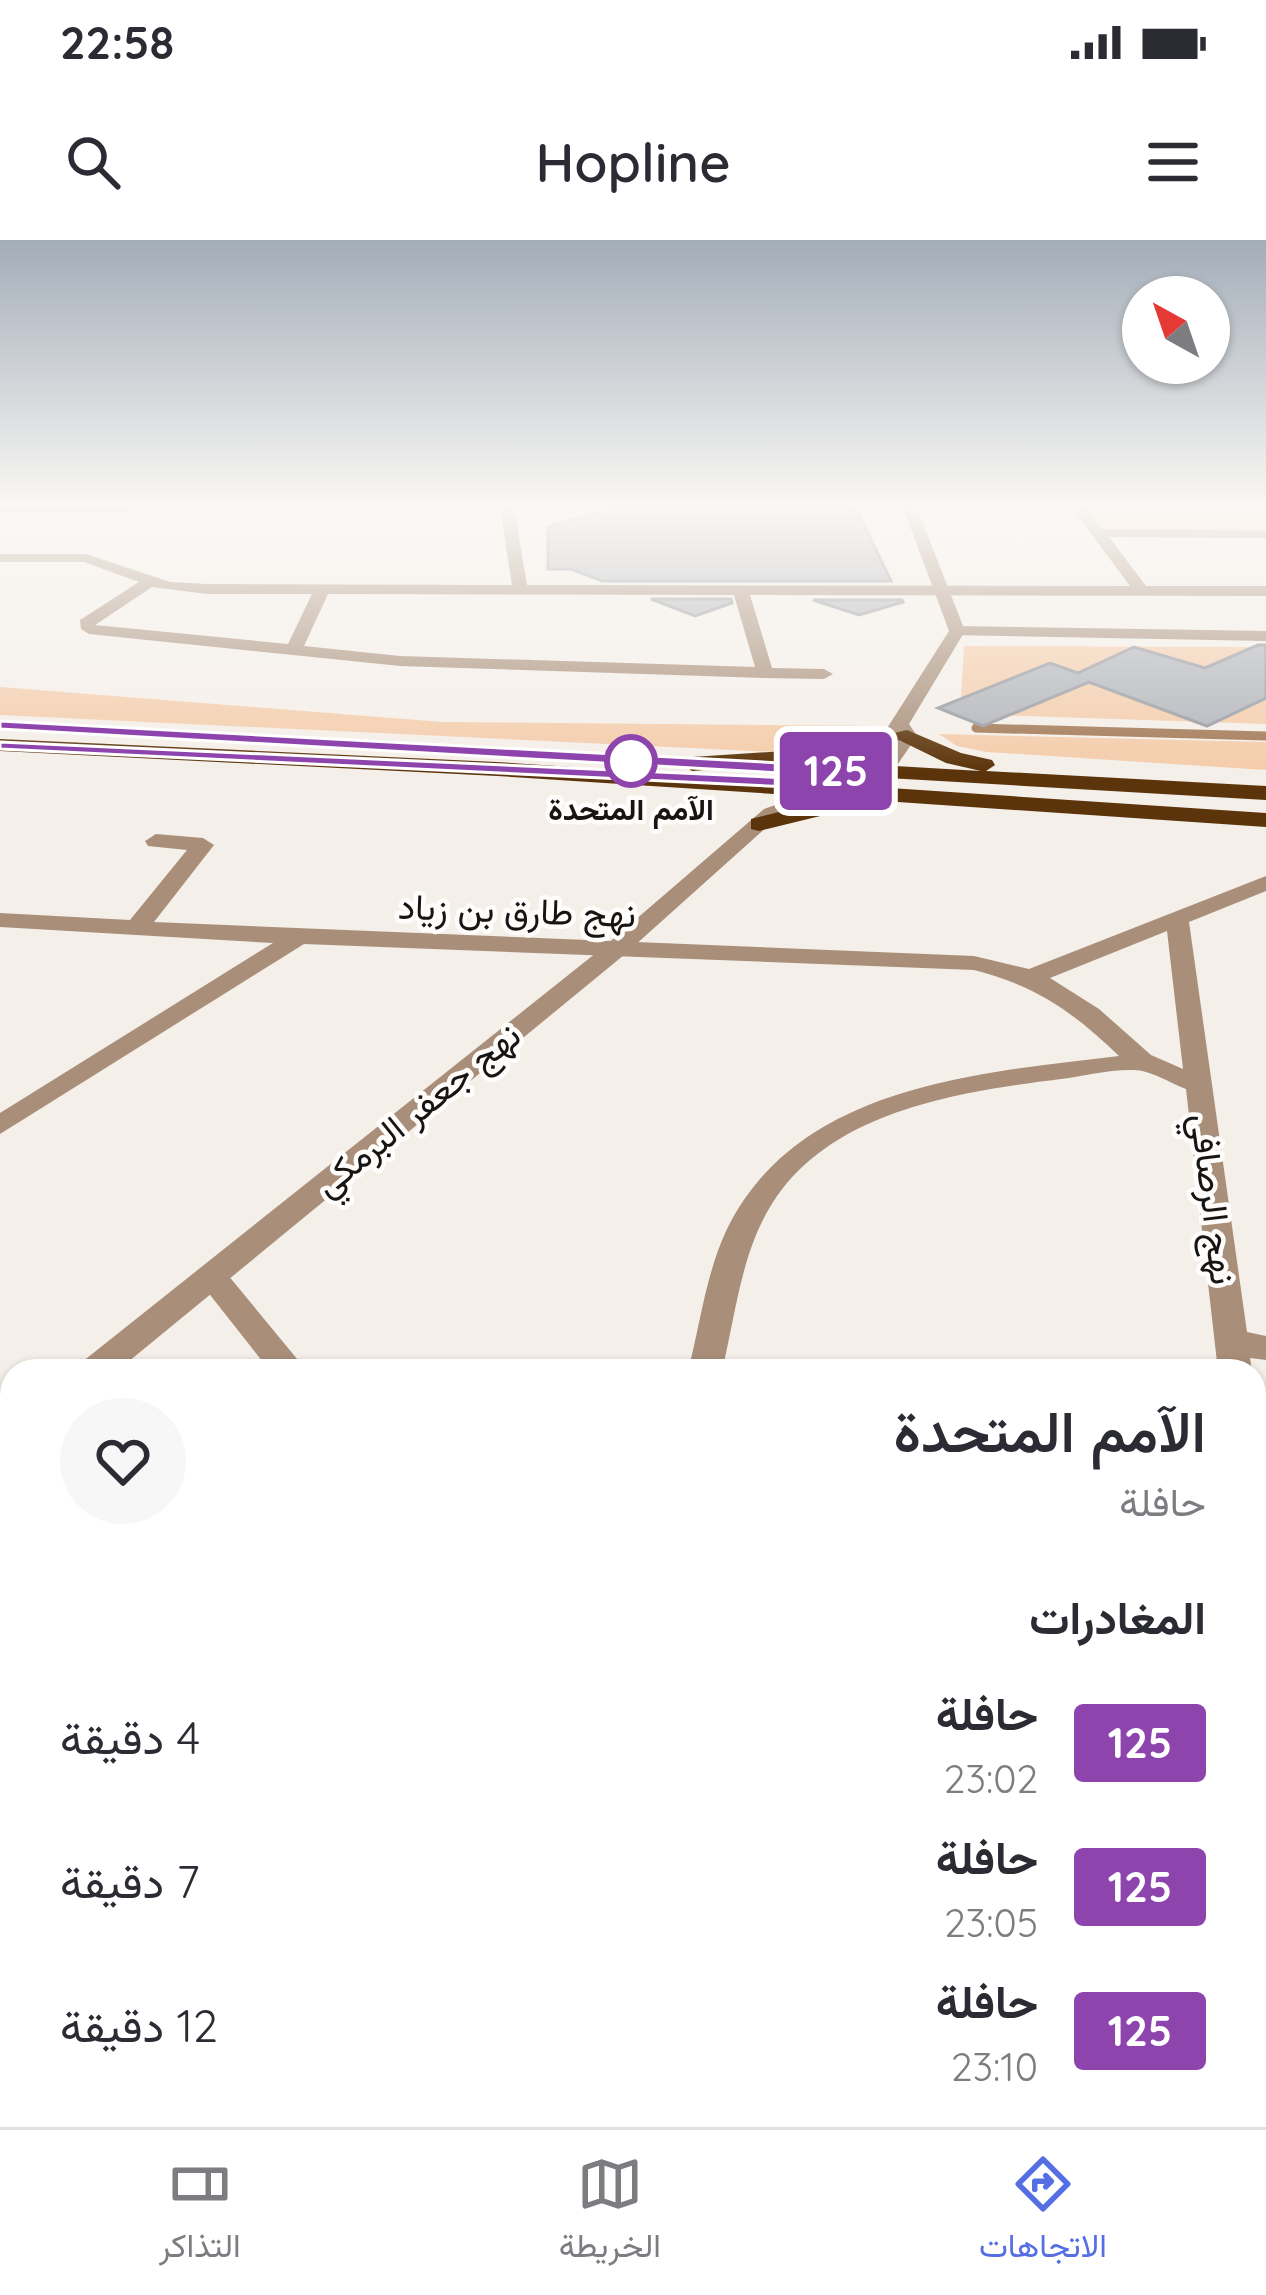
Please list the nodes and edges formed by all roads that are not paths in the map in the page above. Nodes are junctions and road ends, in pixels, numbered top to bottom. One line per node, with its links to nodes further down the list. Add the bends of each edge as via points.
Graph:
1 (127, 596): 7 (street, via 92,618 89,629)
2 (319, 596): 7 (street)
3 (743, 596): 8 (street)
4 (944, 596): 5 (street)
5 (957, 631): 6 (street); 11 (street)
6 (1266, 637)
7 (293, 651): 8 (street, via 504,667)
8 (765, 673): 9 (street)
9 (824, 674)
10 (0, 725): 13 (highway)
11 (899, 731): 13 (highway, via 832,754); 16 (street, نهج جعفر البرمكي); 16 (street); 17 (highway, via 967,762)
12 (0, 745): 14 (highway)
13 (687, 764): 16 (highway)
14 (497, 769): 15 (highway); 18 (highway)
15 (665, 780): 18 (highway); 21 (highway, via 737,799)
16 (862, 783): 17 (highway); 18 (highway); 19 (highway); 20 (highway); 21 (highway, via 831,805); 21 (street, نهج جعفر البرمكي, via 781,808)
17 (1122, 784): 19 (highway)
18 (804, 786): 21 (street, نهج جعفر البرمكي)
19 (1260, 793)
20 (1266, 820)
21 (750, 830): 28 (street, نهج جعفر البرمكي)
22 (156, 841): 26 (street, via 203,845)
23 (1266, 883): 24 (street)
24 (1177, 917): 29 (street); 31 (street)
25 (4, 922): 26 (street, نهج طارق بن زياد)
26 (136, 928): 27 (street, نهج طارق بن زياد)
27 (298, 937): 28 (street, نهج طارق بن زياد); 32 (street)
28 (615, 950): 29 (street, نهج طارق بن زياد, via 974,963); 33 (street, نهج جعفر البرمكي)
29 (1031, 977): 30 (street, نهج الرصافي, via 1090,1013)
30 (1141, 1061): 31 (street, نهج الرصافي); 37 (street, via 956,1086 879,1109 816,1143 773,1181 743,1228)
31 (1199, 1085): 34 (street, نهج الرصافي)
32 (0, 1125)
33 (212, 1277): 35 (street, نهج جعفر البرمكي); 36 (street)
34 (1244, 1354)
35 (109, 1359)
36 (280, 1359)
37 (708, 1359)

